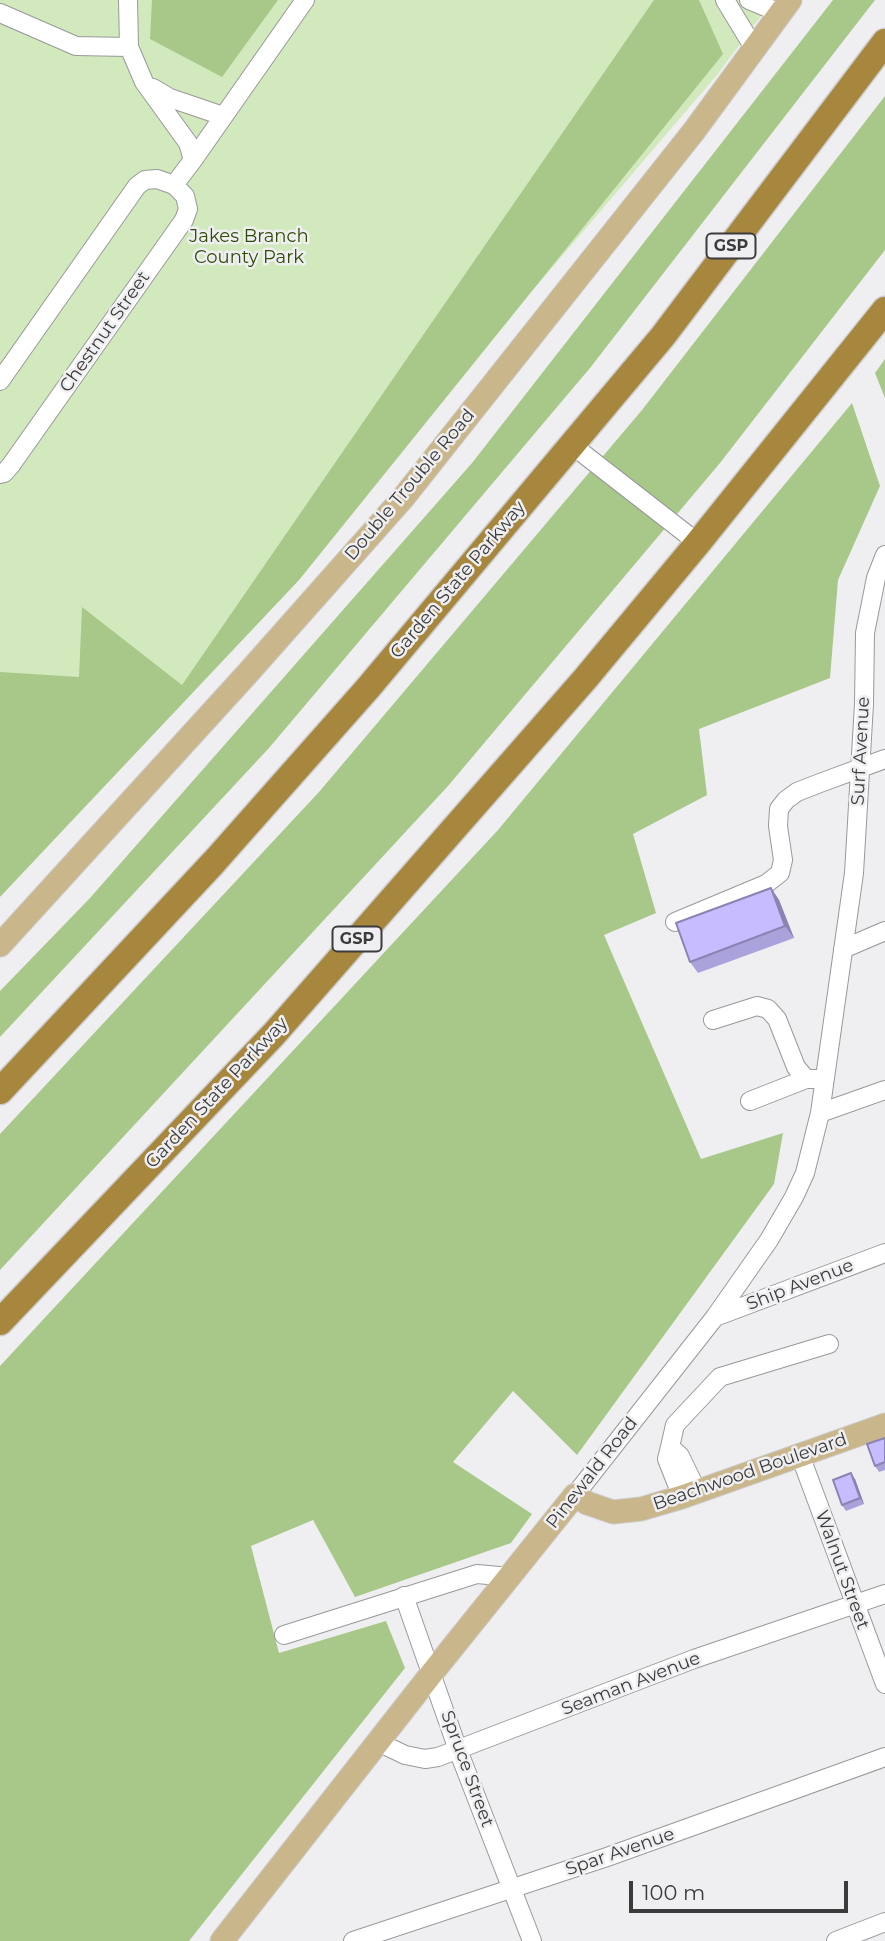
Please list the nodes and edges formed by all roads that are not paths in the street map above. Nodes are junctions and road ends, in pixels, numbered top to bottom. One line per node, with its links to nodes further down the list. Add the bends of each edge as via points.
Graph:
1 (128, 0): 8 (street)
2 (305, 0): 11 (street)
3 (725, 0): 9 (street)
4 (748, 0): 5 (street)
5 (785, 7): 9 (main road, Double Trouble Road)
6 (0, 13): 8 (street, via 76,46)
7 (885, 43): 16 (highway, Garden State Parkway / GSP, via 671,325)
8 (129, 47): 10 (street)
9 (754, 48): 26 (main road, Double Trouble Road, via 694,131 403,498)
10 (145, 82): 11 (street, via 170,98); 12 (street, via 188,143)
11 (223, 116): 12 (street)
12 (193, 160): 13 (street)
13 (174, 185): 15 (street, via 157,179 137,186); 17 (street, Chestnut Street, via 188,209 184,220 11,465)
14 (885, 310): 18 (highway, Garden State Parkway / GSP)
15 (0, 381)
16 (572, 444): 18 (street); 32 (highway, Garden State Parkway / GSP, via 368,688 214,862)
17 (0, 474)
18 (698, 543): 37 (highway, Garden State Parkway / GSP, via 274,1034)
19 (885, 555): 21 (street, Surf Avenue)
20 (885, 612): 21 (street)
21 (867, 620): 23 (street, Surf Avenue)
22 (885, 759): 23 (street)
23 (860, 768): 24 (street, via 786,800 779,810 780,873 766,884); 27 (street, Surf Avenue, via 854,873)
24 (674, 922)
25 (885, 931): 27 (street)
26 (0, 945)
27 (843, 949): 30 (street, Pinewald Road)
28 (713, 1020): 29 (street, via 757,1006 768,1009)
29 (806, 1079): 30 (street); 33 (street)
30 (825, 1079): 34 (street, Pinewald Road)
31 (885, 1090): 34 (street)
32 (0, 1091)
33 (750, 1101)
34 (820, 1113): 36 (street, Pinewald Road, via 794,1197)
35 (885, 1253): 36 (street, Ship Avenue)
36 (715, 1317): 41 (street, Pinewald Road)
37 (0, 1322)
38 (829, 1344): 42 (street, via 720,1377 675,1425 670,1447 680,1455)
39 (885, 1424): 40 (main road, Beachwood Boulevard)
40 (800, 1455): 42 (main road, Beachwood Boulevard); 46 (street, Walnut Street)
41 (575, 1494): 42 (main road, Beachwood Boulevard, via 613,1512 641,1509); 43 (main road, Pinewald Road)
42 (689, 1494)
43 (510, 1577): 45 (street, via 477,1574); 48 (main road, Pinewald Road)
44 (885, 1594): 46 (street, Seaman Avenue)
45 (404, 1596): 47 (street); 48 (street, Spruce Street)
46 (855, 1604): 49 (street, Walnut Street); 51 (street, Seaman Avenue, via 694,1659)
47 (284, 1635)
48 (432, 1674): 50 (main road, Pinewald Road); 51 (street, Spruce Street)
49 (885, 1684)
50 (378, 1742): 51 (street, Seaman Avenue, via 425,1759); 55 (main road, Pinewald Road)
51 (458, 1750): 53 (street, Spruce Street)
52 (885, 1757): 53 (street, Spar Avenue)
53 (512, 1889): 56 (street, Spar Avenue); 57 (street, Spruce Street)
54 (885, 1922): 58 (street)
55 (222, 1941)
56 (353, 1941)
57 (532, 1941)
58 (836, 1941)

